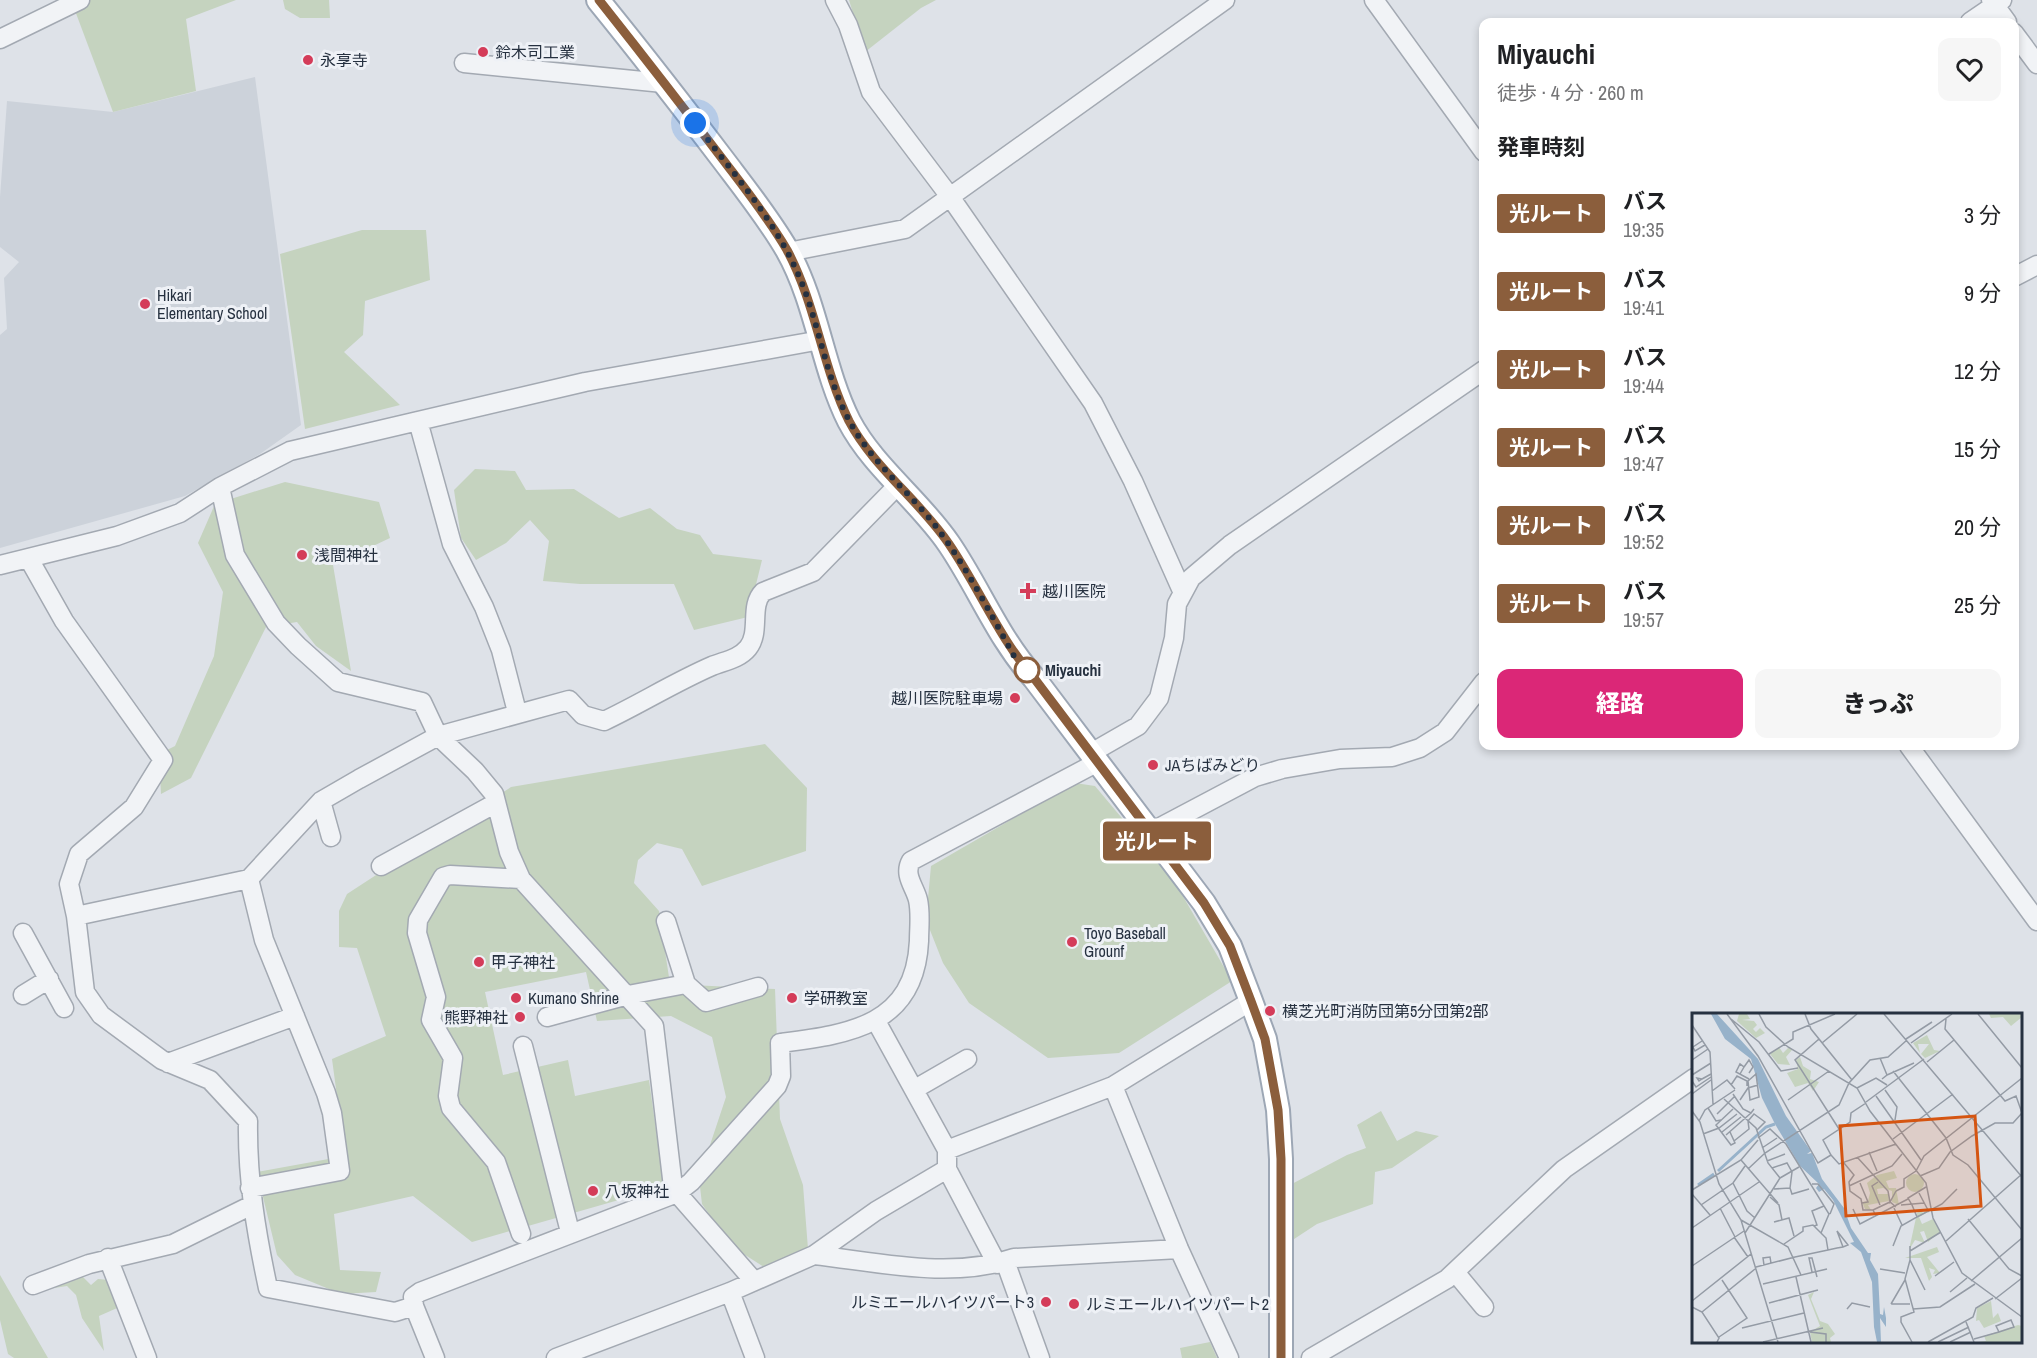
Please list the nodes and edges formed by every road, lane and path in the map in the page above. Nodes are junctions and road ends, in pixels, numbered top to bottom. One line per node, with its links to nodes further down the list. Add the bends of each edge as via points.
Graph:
1 (80, 0): 9 (street)
2 (598, 0): 13 (main road)
3 (835, 0): 15 (street, via 871,92)
4 (1225, 0): 15 (street)
5 (1374, 0): 14 (street)
6 (1996, 2): 7 (street); 8 (street)
7 (1975, 18)
8 (2005, 18)
9 (0, 39)
10 (2019, 40): 12 (street)
11 (464, 63): 13 (street)
12 (2037, 64)
13 (663, 83): 16 (main road)
14 (1479, 145)
15 (951, 198): 16 (street, via 905,229); 26 (street, via 1093,403)
16 (788, 252): 19 (main road)
17 (2037, 265): 18 (street)
18 (2019, 274)
19 (820, 340): 21 (street, via 585,382); 22 (main road, via 835,392 850,423)
20 (1479, 373): 26 (street, via 1230,545 1191,578)
21 (418, 421): 23 (street, via 290,451); 28 (street, via 452,544 501,650)
22 (899, 484): 28 (street, via 813,572 758,597 754,635 750,647 740,656 604,721 583,715 569,700); 31 (main road, via 949,544 1014,656)
23 (220, 488): 24 (street, via 180,513 149,525); 29 (street, via 235,555 276,623 338,682 422,702)
24 (29, 559): 25 (street); 39 (street, via 64,621 163,760 134,807 79,854 69,884)
25 (0, 565)
26 (1183, 593): 31 (street, via 1177,604 1174,638 1159,698 1138,726)
27 (1479, 688): 34 (street, via 1445,732 1420,748 1392,757 1340,759 1255,777)
28 (517, 712): 29 (street)
29 (438, 736): 32 (street); 33 (street, via 475,771 494,794)
30 (1912, 750): 41 (street)
31 (1095, 758): 34 (main road); 52 (street, via 911,861 909,880 918,900 918,961 907,990 889,1013)
32 (321, 801): 35 (street); 37 (street)
33 (496, 803): 36 (street); 38 (street)
34 (1151, 832): 48 (main road, via 1204,903 1230,946)
35 (331, 837)
36 (381, 866)
37 (249, 879): 39 (street); 50 (street, via 264,940)
38 (521, 879): 46 (street); 64 (street, via 450,874 443,877 418,920 417,933 436,997 431,1020 453,1058 448,1096 452,1108 496,1162)
39 (76, 916): 55 (street, via 85,992 101,1015)
40 (666, 921): 44 (street)
41 (2037, 921)
42 (23, 933): 43 (street)
43 (49, 979): 47 (street); 49 (street)
44 (686, 984): 45 (street, via 706,1002); 46 (street)
45 (758, 987)
46 (628, 995): 51 (street); 61 (street, via 654,1026)
47 (23, 996)
48 (1251, 1001): 57 (street); 81 (main road, via 1265,1039 1278,1110)
49 (64, 1008)
50 (295, 1016): 55 (street); 62 (street, via 329,1103 340,1171)
51 (547, 1017)
52 (876, 1021): 58 (street); 61 (street, via 834,1036 780,1043 781,1076 777,1086)
53 (523, 1046): 63 (street)
54 (967, 1059): 58 (street)
55 (168, 1063): 62 (street, via 210,1080 248,1121)
56 (1692, 1079): 69 (street, via 1564,1169)
57 (1113, 1086): 59 (street); 65 (street)
58 (915, 1089): 59 (street)
59 (947, 1150): 60 (street)
60 (947, 1169): 66 (street, via 876,1211); 68 (street)
61 (677, 1193): 63 (street); 70 (street)
62 (251, 1196): 67 (street, via 173,1244); 73 (street, via 268,1288 395,1312)
63 (570, 1232): 73 (street, via 420,1292 413,1297)
64 (521, 1234)
65 (1179, 1249): 68 (street, via 1014,1258); 80 (street)
66 (814, 1255): 68 (street, via 945,1268); 70 (street)
67 (108, 1258): 71 (street); 75 (street)
68 (1001, 1263): 79 (street)
69 (1455, 1272): 74 (street); 82 (street)
70 (754, 1281): 72 (street)
71 (33, 1285)
72 (730, 1292): 77 (street); 78 (street)
73 (414, 1306): 76 (street)
74 (1484, 1307)
75 (147, 1358)
76 (435, 1358)
77 (556, 1358)
78 (755, 1358)
79 (1040, 1358)
80 (1229, 1358)
81 (1281, 1358)
82 (1311, 1358)

